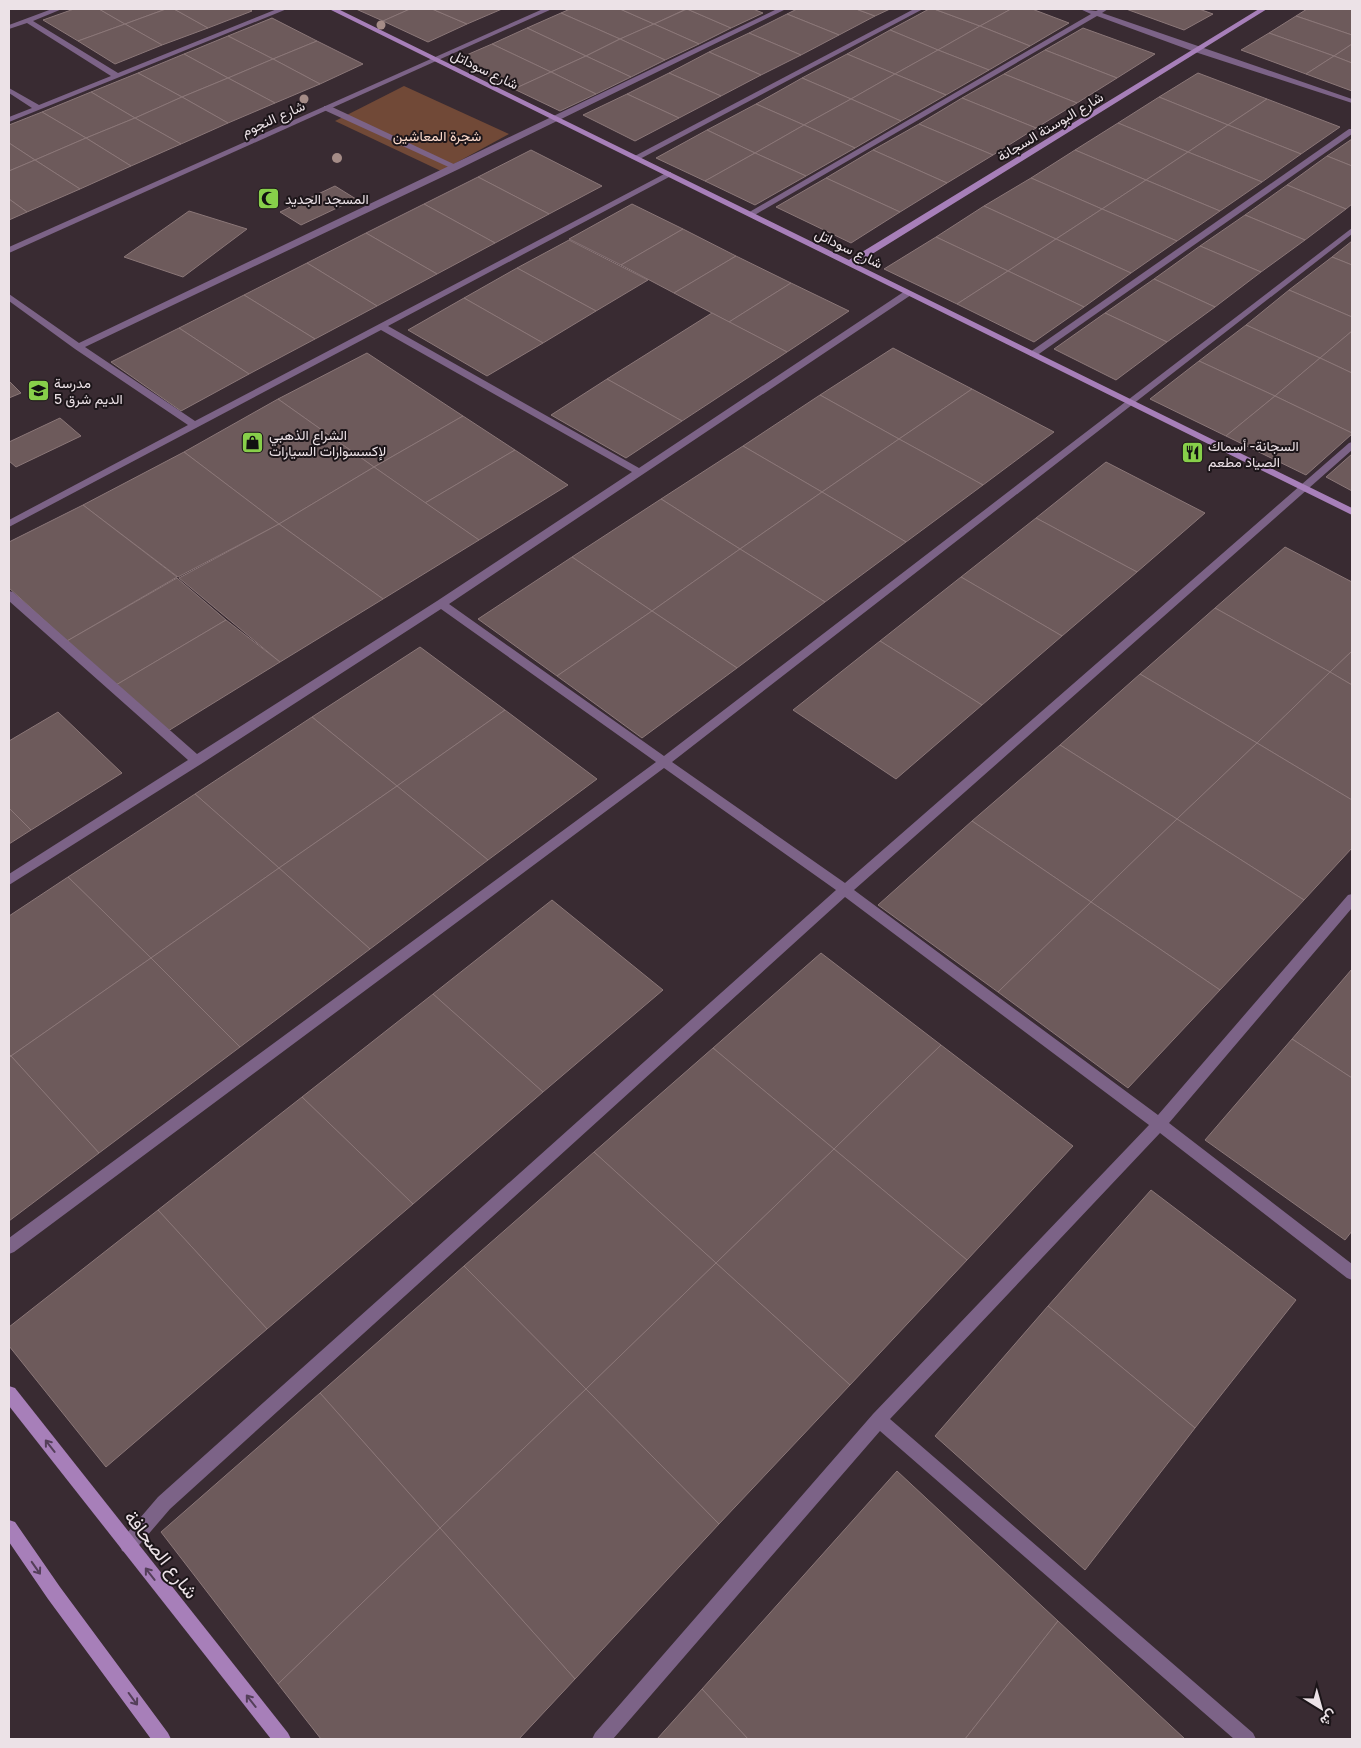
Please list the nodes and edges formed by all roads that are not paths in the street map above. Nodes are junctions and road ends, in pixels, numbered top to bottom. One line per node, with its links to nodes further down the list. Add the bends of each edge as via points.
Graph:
1 (58, 9): 11 (street)
2 (282, 9): 15 (street)
3 (333, 9): 14 (street, شارع سوداتل)
4 (548, 9): 14 (street, شارع النجوم)
5 (782, 9): 20 (street)
6 (919, 9): 23 (street)
7 (1083, 9): 10 (street)
8 (1105, 9): 10 (street)
9 (1264, 9): 13 (street, شارع البوستة السجانة)
10 (1095, 14): 13 (street); 26 (street)
11 (27, 20): 12 (street); 15 (street)
12 (9, 27)
13 (1198, 50): 17 (street); 29 (street, شارع البوستة السجانة)
14 (435, 59): 19 (street, شارع النجوم); 20 (street, شارع سوداتل)
15 (117, 76): 18 (street)
16 (9, 90): 18 (street)
17 (1352, 101)
18 (38, 108): 21 (street)
19 (326, 108): 24 (street); 28 (street, شارع النجوم)
20 (556, 119): 23 (street, شارع سوداتل); 24 (street)
21 (9, 120)
22 (1352, 131): 34 (street)
23 (635, 158): 25 (street, شارع سوداتل)
24 (456, 168): 33 (street)
25 (668, 174): 26 (street, شارع سوداتل); 32 (street)
26 (750, 214): 29 (street, شارع سوداتل)
27 (1352, 230): 35 (street)
28 (9, 250)
29 (849, 264): 30 (street, شارع سوداتل)
30 (908, 293): 34 (street, شارع سوداتل); 38 (street)
31 (9, 297): 33 (street)
32 (381, 326): 36 (street); 38 (street)
33 (78, 347): 36 (street)
34 (1033, 354): 35 (street, شارع سوداتل)
35 (1129, 402): 39 (street, شارع سوداتل); 45 (street)
36 (195, 425): 41 (street)
37 (1352, 445): 39 (street)
38 (639, 472): 43 (street)
39 (1304, 488): 40 (street, شارع سوداتل); 47 (street)
40 (1352, 512)
41 (9, 524)
42 (9, 595): 44 (street)
43 (442, 604): 44 (street); 45 (street)
44 (197, 761): 46 (street)
45 (664, 762): 47 (street); 50 (street)
46 (9, 880)
47 (845, 890): 49 (street); 55 (street, via 164,1503)
48 (1352, 899): 49 (street)
49 (1159, 1124): 51 (street); 53 (street)
50 (9, 1247)
51 (1352, 1273)
52 (9, 1394): 55 (street, شارع الصحافة, one-way to 52)
53 (879, 1420): 58 (street); 59 (street)
54 (9, 1528): 56 (street, one-way to 56)
55 (128, 1545): 57 (street, شارع الصحافة, one-way to 55)
56 (162, 1739)
57 (282, 1739)
58 (601, 1739)
59 (1247, 1739)

